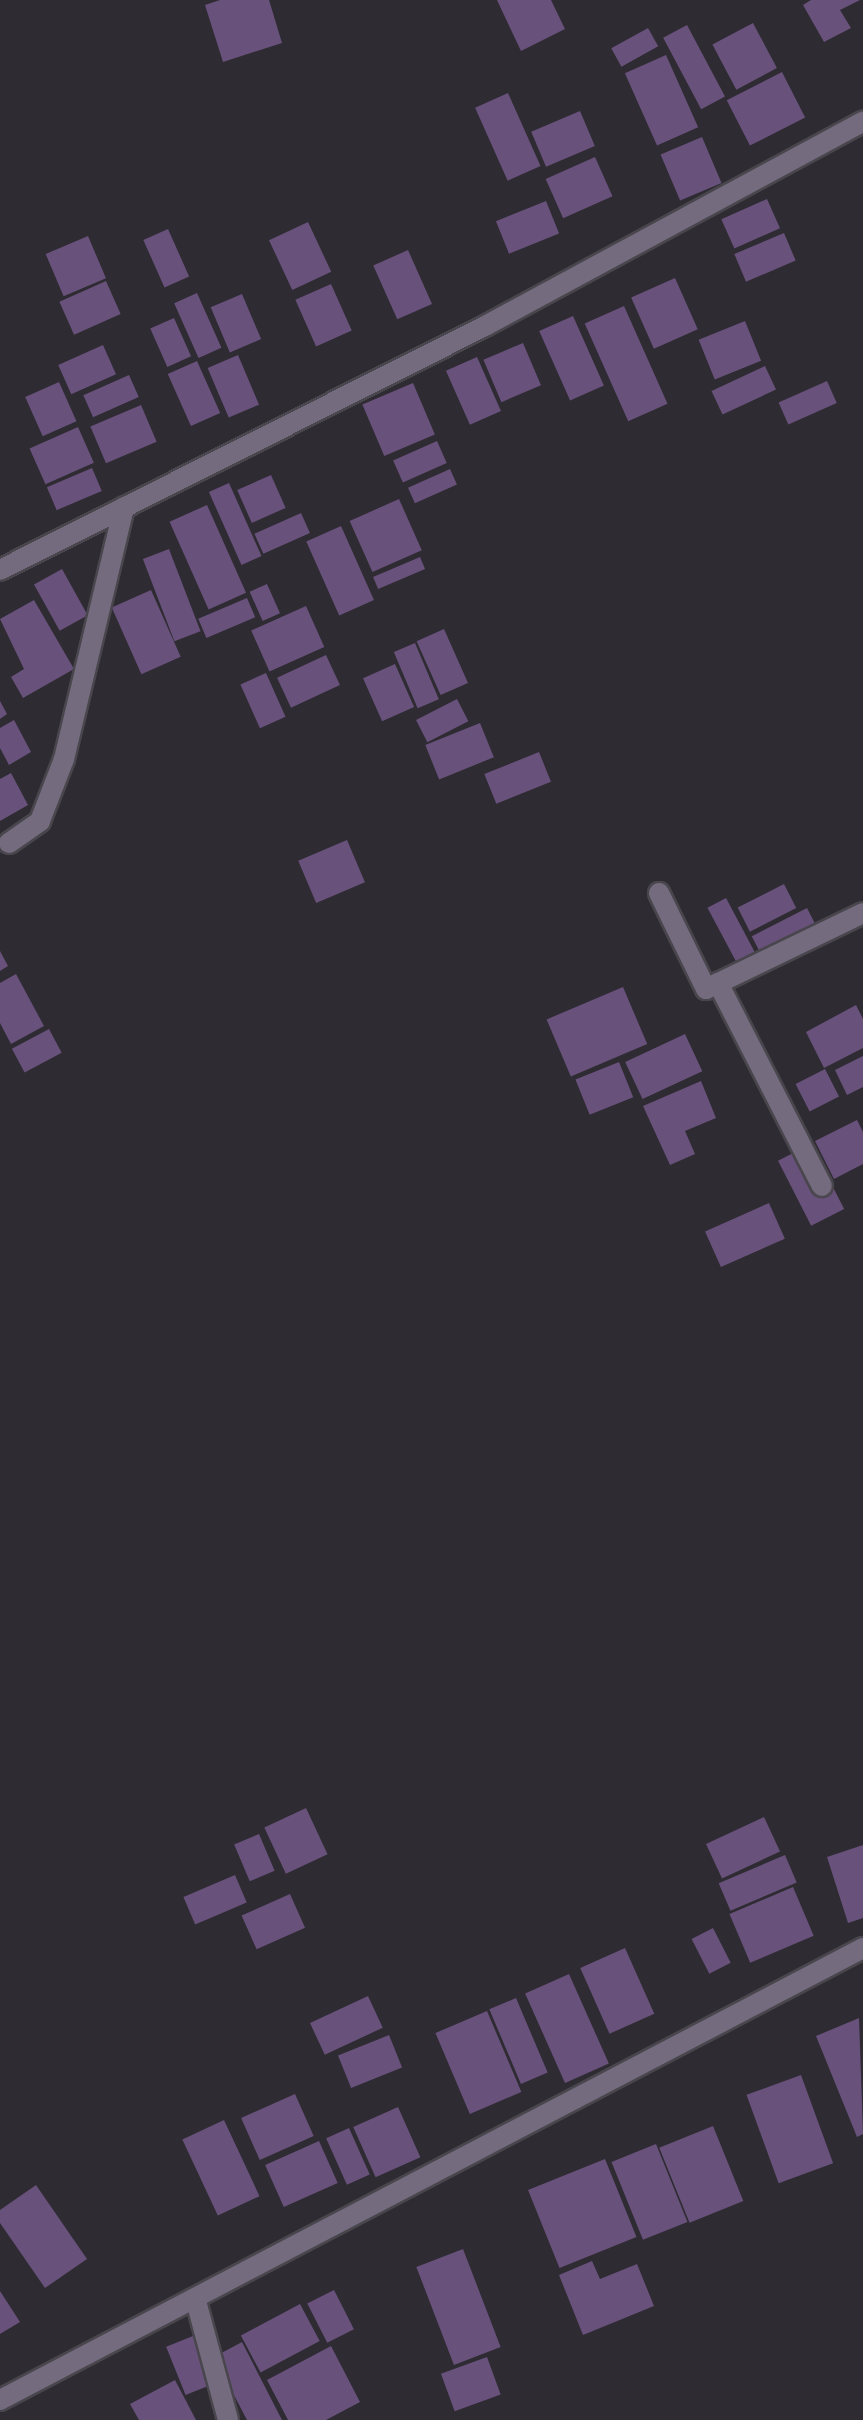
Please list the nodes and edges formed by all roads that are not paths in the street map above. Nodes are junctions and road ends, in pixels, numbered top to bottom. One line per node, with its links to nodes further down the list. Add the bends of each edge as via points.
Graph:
1 (863, 122): 2 (street, via 485,326)
2 (124, 507): 3 (street); 4 (street, via 64,759 40,821)
3 (0, 570)
4 (9, 843)
5 (659, 893): 7 (street, via 706,989)
6 (863, 913): 7 (street)
7 (718, 983): 8 (street)
8 (822, 1186)
9 (863, 1948): 10 (street)
10 (196, 2301): 11 (street); 12 (street)
11 (0, 2400)
12 (228, 2420)

